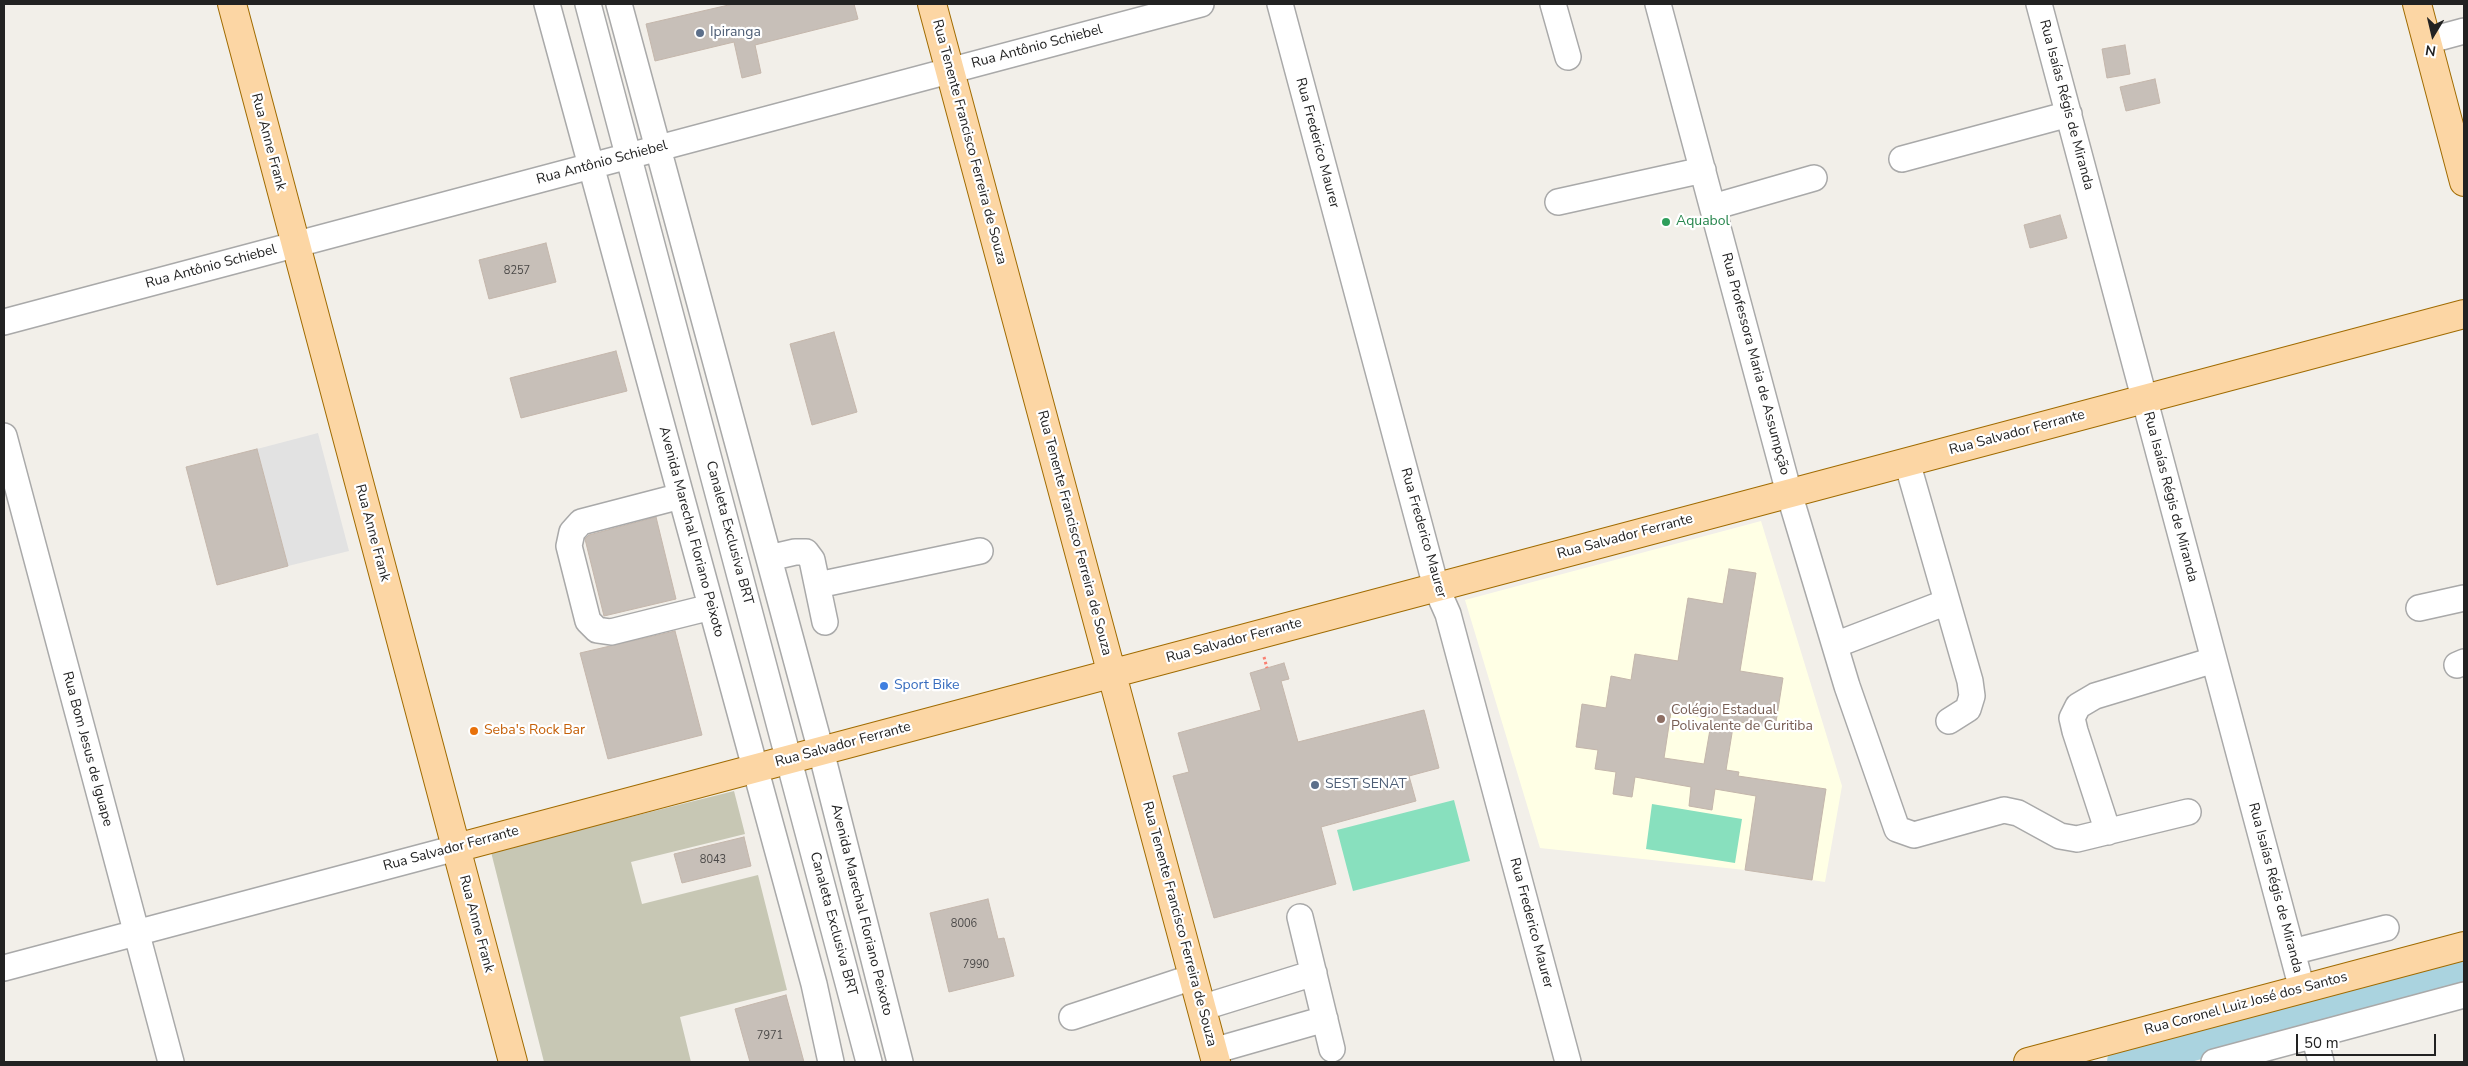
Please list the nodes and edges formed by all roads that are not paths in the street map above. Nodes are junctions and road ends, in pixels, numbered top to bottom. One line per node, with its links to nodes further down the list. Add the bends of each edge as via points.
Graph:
1 (232, 4): 28 (main road, Rua Anne Frank)
2 (547, 4): 13 (street, Avenida Marechal Floriano Peixoto)
3 (561, 4): 13 (street)
4 (588, 4): 20 (street, Canaleta Exclusiva BRT)
5 (619, 4): 19 (street, Avenida Marechal Floriano Peixoto)
6 (932, 4): 17 (main road, Rua Tenente Francisco Ferreira de Souza)
7 (1201, 4): 17 (street, Rua Antônio Schiebel)
8 (1280, 4): 39 (street, Rua Frederico Maurer)
9 (1553, 4): 16 (street)
10 (1658, 4): 23 (street, Rua Professora Maria de Assumpção)
11 (2039, 4): 18 (street, Rua Isaías Régis de Miranda)
12 (2417, 4): 15 (main road)
13 (554, 30): 22 (street, Avenida Marechal Floriano Peixoto)
14 (2464, 31): 15 (street)
15 (2427, 41): 25 (main road)
16 (1568, 57)
17 (950, 70): 19 (street, Rua Antônio Schiebel); 47 (main road, Rua Tenente Francisco Ferreira de Souza)
18 (2068, 114): 21 (street); 31 (street, Rua Isaías Régis de Miranda)
19 (660, 148): 20 (street, Rua Antônio Schiebel); 37 (street, Avenida Marechal Floriano Peixoto)
20 (629, 156): 22 (street, Rua Antônio Schiebel); 50 (street, Canaleta Exclusiva BRT)
21 (1902, 159)
22 (591, 166): 28 (street, Rua Antônio Schiebel); 35 (street, Avenida Marechal Floriano Peixoto)
23 (1703, 170): 26 (street); 27 (street, Rua Professora Maria de Assumpção)
24 (1814, 178): 27 (street)
25 (2464, 182)
26 (1558, 202)
27 (1713, 207): 34 (street, Rua Professora Maria de Assumpção)
28 (296, 245): 30 (street, Rua Antônio Schiebel); 54 (main road, Rua Anne Frank)
29 (2464, 314): 31 (main road, Rua Salvador Ferrante)
30 (4, 322)
31 (2144, 399): 33 (main road, Rua Salvador Ferrante); 46 (street, Rua Isaías Régis de Miranda)
32 (4, 436): 57 (street, Rua Bom Jesus de Iguape)
33 (1907, 462): 34 (main road, Rua Salvador Ferrante); 41 (street)
34 (1789, 493): 39 (main road, Rua Salvador Ferrante); 45 (street, Rua Professora Maria de Assumpção)
35 (681, 496): 42 (street, Avenida Marechal Floriano Peixoto); 42 (street, via 581,522 572,532 569,546 588,620 597,630 611,632)
36 (980, 551): 38 (street)
37 (769, 558): 38 (street, via 806,552 812,560); 49 (street, Avenida Marechal Floriano Peixoto)
38 (818, 585): 44 (street)
39 (1436, 587): 47 (main road, Rua Salvador Ferrante); 76 (street, Rua Frederico Maurer, via 1448,614)
40 (2464, 598): 43 (street)
41 (1947, 602): 45 (street); 48 (street, via 1972,696 1968,709)
42 (711, 607): 51 (street, Avenida Marechal Floriano Peixoto)
43 (2419, 608)
44 (825, 622)
45 (1835, 645): 53 (street, Rua Professora Maria de Assumpção, via 1897,829 1914,835 2004,810 2018,813 2060,836 2077,839)
46 (2214, 660): 53 (street, via 2096,696 2078,706 2072,718); 59 (street, Rua Isaías Régis de Miranda)
47 (1112, 674): 49 (main road, Rua Salvador Ferrante); 62 (main road, Rua Tenente Francisco Ferreira de Souza)
48 (1949, 721)
49 (821, 751): 50 (main road, Rua Salvador Ferrante); 75 (street, Avenida Marechal Floriano Peixoto)
50 (789, 760): 51 (main road, Rua Salvador Ferrante); 74 (street, Canaleta Exclusiva BRT)
51 (756, 768): 54 (main road, Rua Salvador Ferrante); 73 (street, Avenida Marechal Floriano Peixoto, via 814,984)
52 (2188, 812): 53 (street)
53 (2108, 832)
54 (456, 848): 57 (street, Rua Salvador Ferrante); 72 (main road, Rua Anne Frank)
55 (1300, 917): 61 (street)
56 (2386, 928): 59 (street)
57 (136, 933): 60 (street, Rua Salvador Ferrante); 71 (street, Rua Bom Jesus de Iguape)
58 (2464, 946): 63 (main road, Rua Coronel Luiz José dos Santos)
59 (2292, 952): 63 (street, Rua Isaías Régis de Miranda)
60 (4, 968)
61 (1314, 973): 65 (street); 67 (street)
62 (1193, 977): 65 (main road, Rua Tenente Francisco Ferreira de Souza); 66 (street)
63 (2302, 989): 77 (main road, Rua Coronel Luiz José dos Santos)
64 (2464, 995): 68 (street)
65 (1201, 1008): 70 (main road, Rua Tenente Francisco Ferreira de Souza)
66 (1072, 1018)
67 (1325, 1019): 69 (street); 70 (street)
68 (2314, 1035): 78 (street); 79 (street)
69 (1332, 1049)
70 (1214, 1057)
71 (171, 1062)
72 (513, 1062)
73 (831, 1062)
74 (869, 1062)
75 (900, 1062)
76 (1568, 1062)
77 (2028, 1062)
78 (2214, 1062)
79 (2321, 1062)

